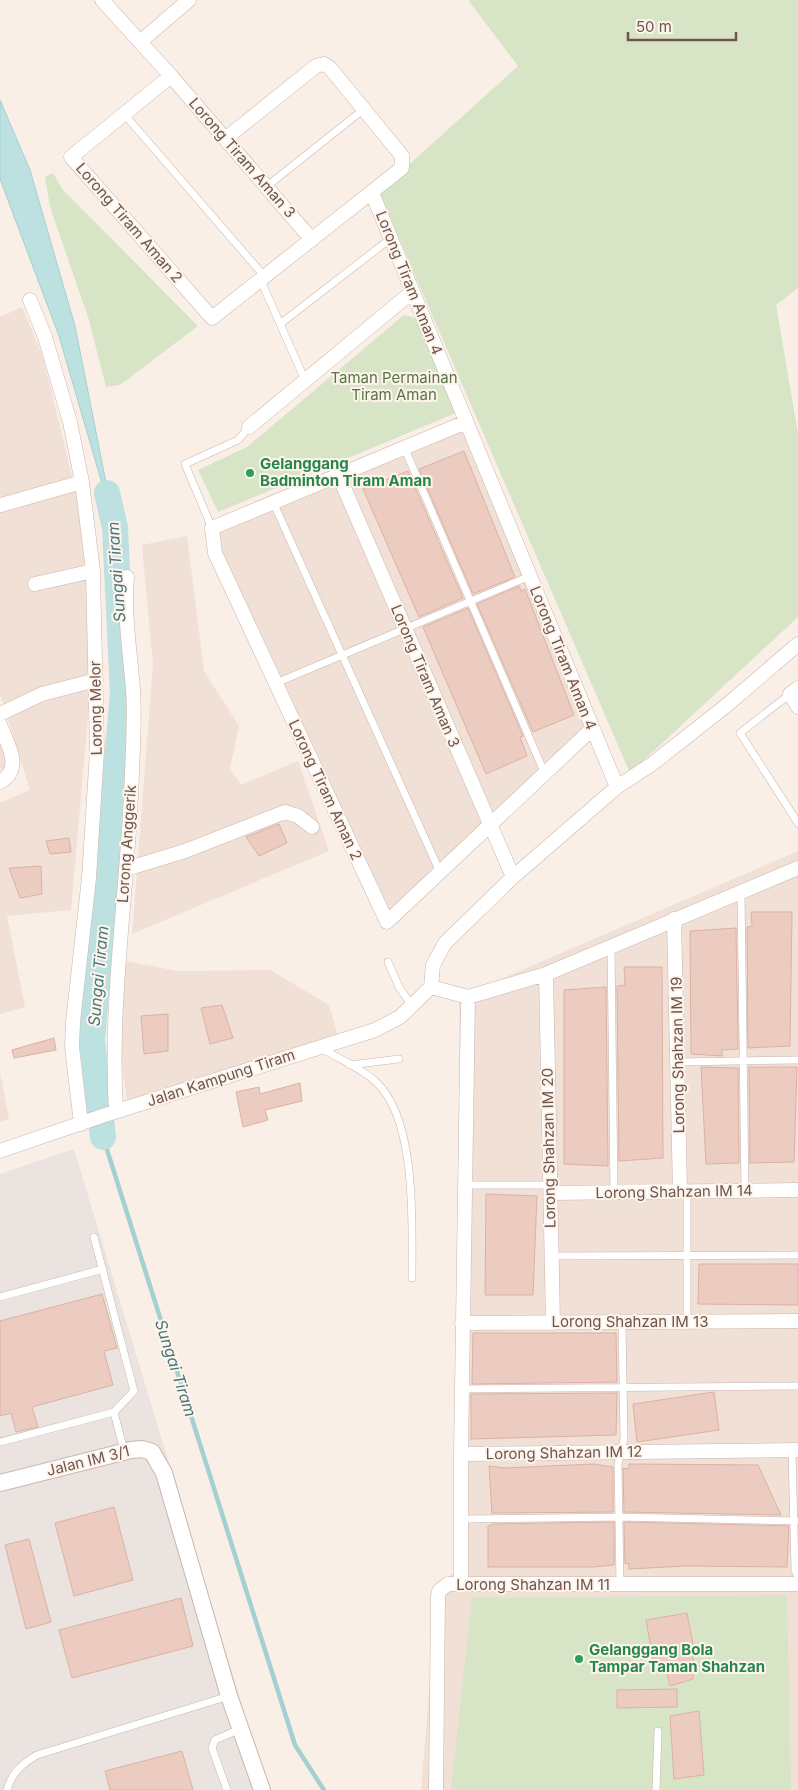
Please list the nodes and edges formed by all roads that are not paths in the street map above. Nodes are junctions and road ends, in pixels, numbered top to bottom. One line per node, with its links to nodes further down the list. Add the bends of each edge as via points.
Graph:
1 (102, 0): 3 (street, Lorong Tiram Aman 3)
2 (189, 0): 3 (street)
3 (140, 42): 4 (street, Lorong Tiram Aman 3)
4 (171, 76): 6 (street, Lorong Tiram Aman 2); 7 (street, Lorong Tiram Aman 3)
5 (364, 109): 7 (street, Lorong Tiram Aman 4, via 324,64 316,66); 8 (lane); 9 (street, Lorong Tiram Aman 4, via 402,156 403,162 402,168)
6 (124, 114): 12 (lane); 12 (street, Lorong Tiram Aman 2, via 70,156 212,318)
7 (225, 139): 8 (street, Lorong Tiram Aman 3)
8 (266, 187): 11 (street, Lorong Tiram Aman 3)
9 (372, 193): 10 (street, Lorong Tiram Aman 4); 11 (street)
10 (390, 239): 13 (street, Lorong Tiram Aman 4); 15 (lane)
11 (312, 240): 12 (street)
12 (263, 279): 15 (lane)
13 (412, 292): 16 (street); 17 (street, Lorong Tiram Aman 4)
14 (30, 300): 21 (street, Lorong Melor, via 68,414)
15 (280, 324): 16 (lane)
16 (305, 380): 18 (street)
17 (466, 422): 19 (street); 26 (street, Lorong Tiram Aman 4)
18 (249, 427): 24 (lane, via 238,440 185,464)
19 (404, 447): 20 (street); 29 (lane)
20 (338, 474): 22 (street); 30 (street, Lorong Tiram Aman 3)
21 (82, 482): 23 (street); 25 (street, Lorong Melor)
22 (273, 502): 24 (street); 32 (lane)
23 (0, 505)
24 (212, 528): 34 (street, Lorong Tiram Aman 2, via 215,553)
25 (94, 571): 28 (street); 33 (street, Lorong Melor)
26 (530, 576): 29 (lane); 39 (street, Lorong Tiram Aman 4)
27 (127, 577): 47 (street, Lorong Anggerik, via 125,619 133,692)
28 (35, 584)
29 (471, 602): 30 (lane); 40 (lane)
30 (405, 628): 32 (lane); 44 (street, Lorong Tiram Aman 3)
31 (798, 644): 42 (street, via 727,705)
32 (342, 655): 34 (lane); 48 (lane)
33 (96, 680): 37 (street, via 50,692); 65 (street, Lorong Melor, via 98,751 72,1046)
34 (276, 683): 48 (street, Lorong Tiram Aman 2, via 387,922)
35 (794, 691): 36 (street); 43 (lane, via 740,733)
36 (798, 707)
37 (0, 714)
38 (0, 725): 41 (street, via 13,759 9,775)
39 (593, 728): 40 (street, Lorong Tiram Aman 2); 42 (street, Lorong Tiram Aman 4)
40 (546, 774): 44 (street, Lorong Tiram Aman 2)
41 (0, 782)
42 (617, 787): 49 (street)
43 (798, 822)
44 (490, 826): 48 (street, Lorong Tiram Aman 2); 49 (street, Lorong Tiram Aman 3)
45 (312, 827): 47 (street, via 298,816 285,812 202,845)
46 (798, 868): 50 (street)
47 (126, 869): 64 (street, Lorong Anggerik, via 115,1005)
48 (440, 872)
49 (513, 877): 55 (street, via 445,943 433,964)
50 (741, 892): 51 (street); 61 (lane)
51 (674, 918): 52 (street); 62 (street, Lorong Shahzan IM 19)
52 (611, 946): 54 (street); 72 (lane)
53 (388, 962): 57 (lane, via 399,988)
54 (546, 974): 56 (street); 68 (street, Lorong Shahzan IM 20)
55 (431, 987): 56 (street); 57 (street, Jalan Kampung Tiram)
56 (468, 997): 67 (street)
57 (412, 1006): 58 (street, Jalan Kampung Tiram, via 389,1025)
58 (320, 1047): 63 (lane); 64 (street, Jalan Kampung Tiram)
59 (399, 1059): 63 (lane)
60 (798, 1060): 61 (lane)
61 (743, 1061): 62 (lane); 71 (lane)
62 (679, 1062): 70 (street, Lorong Shahzan IM 19)
63 (350, 1064): 78 (lane, via 376,1082 385,1093 402,1130 410,1184)
64 (112, 1112): 65 (street, Jalan Kampung Tiram)
65 (86, 1122): 66 (street, Jalan Kampung Tiram)
66 (0, 1151)
67 (464, 1185): 68 (lane); 83 (street)
68 (551, 1189): 72 (street, Lorong Shahzan IM 14); 75 (street, Lorong Shahzan IM 20)
69 (798, 1190): 71 (street, Lorong Shahzan IM 14)
70 (683, 1191): 71 (street, Lorong Shahzan IM 14); 72 (street, Lorong Shahzan IM 14); 76 (lane)
71 (745, 1191)
72 (614, 1192)
73 (94, 1237): 77 (lane)
74 (798, 1255): 76 (lane)
75 (552, 1256): 76 (lane); 81 (street, Lorong Shahzan IM 20)
76 (687, 1256): 82 (lane)
77 (103, 1269): 79 (lane); 88 (lane, via 134,1391)
78 (412, 1278)
79 (0, 1297)
80 (798, 1321): 82 (street, Lorong Shahzan IM 13)
81 (553, 1322): 83 (street, Lorong Shahzan IM 13); 84 (street, Lorong Shahzan IM 13)
82 (687, 1322): 84 (street, Lorong Shahzan IM 13)
83 (462, 1323): 87 (street)
84 (622, 1323): 85 (lane)
85 (623, 1386): 86 (lane); 87 (lane); 92 (lane, via 624,1439)
86 (798, 1386)
87 (461, 1389): 93 (street)
88 (114, 1412): 89 (lane); 91 (lane)
89 (0, 1442)
90 (795, 1450): 92 (street, Lorong Shahzan IM 12); 97 (lane)
91 (124, 1451): 94 (street, Jalan IM 3/1); 102 (street, Jalan IM 3/1, via 142,1449 152,1452 164,1473)
92 (621, 1452): 93 (street, Lorong Shahzan IM 12); 95 (lane, via 618,1464)
93 (461, 1454): 96 (street)
94 (0, 1483)
95 (619, 1517): 96 (lane); 97 (lane); 101 (lane)
96 (462, 1519): 99 (street)
97 (795, 1521): 98 (lane, via 795,1570)
98 (798, 1578)
99 (461, 1584): 101 (street, Lorong Shahzan IM 11); 108 (street, Lorong Shahzan IM 11, via 443,1587 438,1596)
100 (798, 1584): 101 (street, Lorong Shahzan IM 11)
101 (620, 1585)
102 (229, 1696): 103 (street); 105 (lane, via 37,1755 20,1766)
103 (240, 1729): 106 (lane, via 215,1740 212,1748); 107 (street)
104 (658, 1731): 109 (lane)
105 (7, 1790)
106 (227, 1790)
107 (262, 1790)
108 (436, 1790)
109 (656, 1790)

